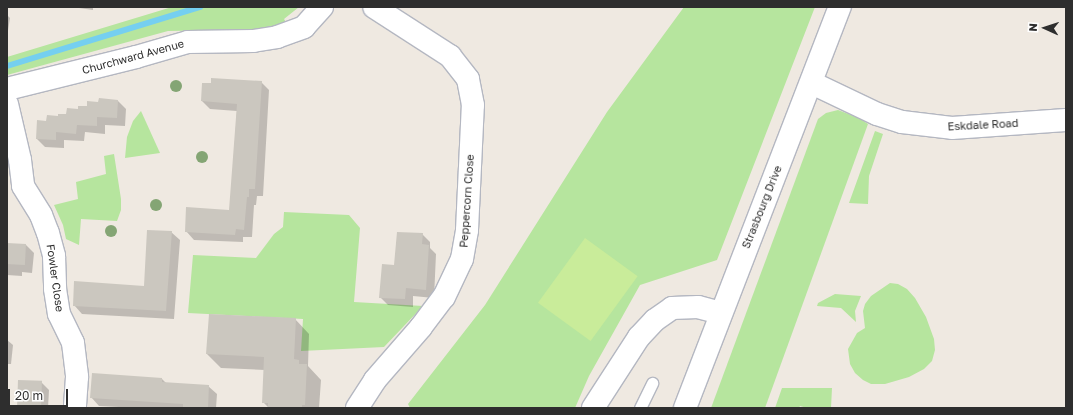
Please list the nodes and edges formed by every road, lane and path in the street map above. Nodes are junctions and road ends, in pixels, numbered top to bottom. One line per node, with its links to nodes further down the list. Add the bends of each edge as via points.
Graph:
1 (322, 7): 5 (street, Churchward Avenue, via 304,27 277,37 253,41 188,42)
2 (374, 7): 11 (street, Peppercorn Close, via 450,56 468,80 473,105 467,230 462,259 444,296 375,380)
3 (840, 7): 4 (street, Strasbourg Drive)
4 (812, 83): 7 (street, Eskdale Road, via 877,114 902,122 952,128); 8 (street, Strasbourg Drive)
5 (7, 89)
6 (7, 104): 10 (street, Fowler Close, via 20,160 23,186 41,215 54,256 59,314 73,343 77,377)
7 (1066, 120)
8 (720, 313): 12 (street, via 698,307 672,308 655,320 640,337); 14 (street, Strasbourg Drive)
9 (652, 383): 13 (lane)
10 (75, 408)
11 (357, 408)
12 (594, 408)
13 (640, 408)
14 (685, 408)

